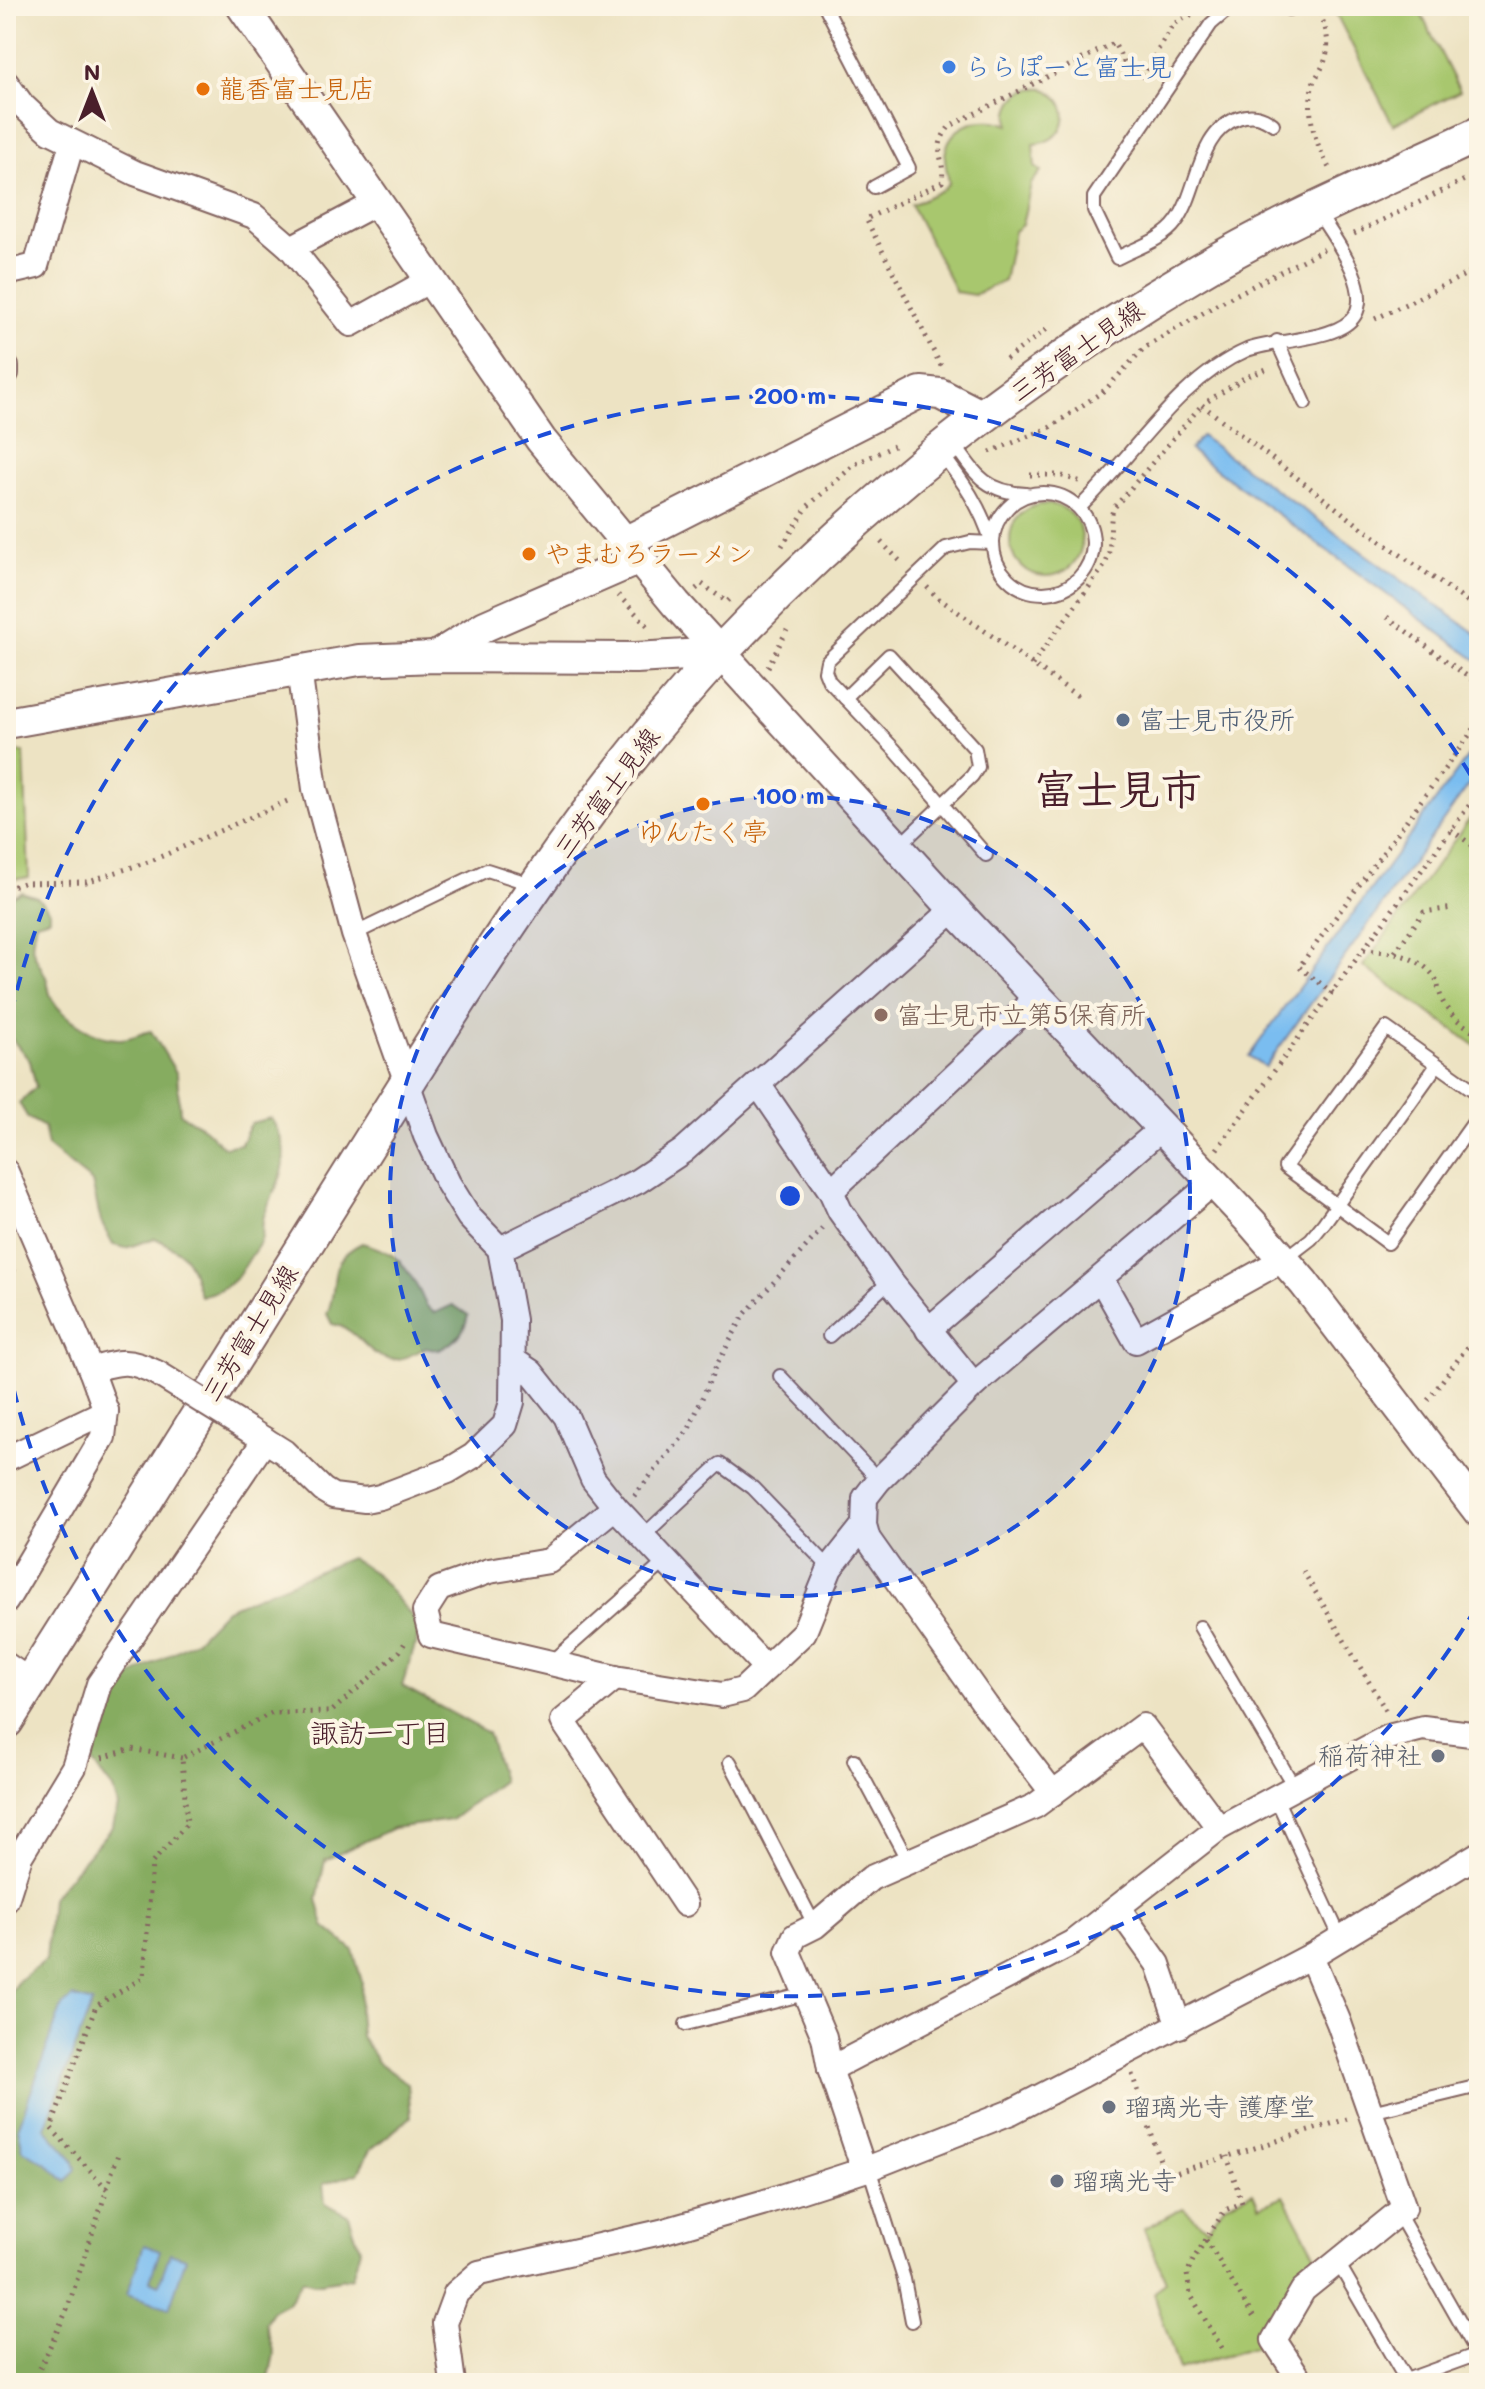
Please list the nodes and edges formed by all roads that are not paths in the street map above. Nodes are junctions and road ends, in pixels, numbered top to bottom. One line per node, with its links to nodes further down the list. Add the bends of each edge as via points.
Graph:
1 (242, 6): 9 (street)
2 (825, 6): 8 (lane, via 909,168)
3 (1232, 6): 5 (lane, via 1211,24 1094,197 1094,210 1117,258 1174,226 1213,136 1228,122 1262,116)
4 (6, 83): 7 (street, via 50,131)
5 (1273, 124)
6 (1479, 134): 10 (main road, 三芳富士見線)
7 (72, 143): 11 (street, via 135,173 254,216); 12 (street, via 36,266)
8 (874, 187)
9 (378, 202): 11 (street); 13 (street)
10 (1317, 211): 14 (lane, via 1358,283 1359,303 1355,315 1337,330); 16 (main road, 三芳富士見線, via 1205,267 1109,326)
11 (291, 248): 13 (street, via 351,324)
12 (6, 273)
13 (430, 280): 21 (street, via 541,440)
14 (1277, 341): 15 (lane); 19 (lane, via 1214,367 1188,388)
15 (1305, 403)
16 (983, 416): 17 (main road, 三芳富士見線); 21 (street, via 940,394 921,392)
17 (954, 453): 18 (lane, via 992,487); 20 (lane); 22 (main road, 三芳富士見線, via 823,552)
18 (1029, 495): 19 (lane, via 1056,494); 20 (lane, via 1007,507)
19 (1079, 508): 20 (lane, via 1089,522 1093,554 1076,582 1062,590 1045,594 1014,585 994,559)
20 (992, 543): 25 (lane, via 946,548 827,661 829,681)
21 (632, 550): 22 (street); 23 (street)
22 (720, 653): 23 (street); 28 (street); 30 (main road, 三芳富士見線, via 649,736)
23 (435, 657): 24 (street)
24 (299, 669): 26 (street); 32 (street, via 315,789)
25 (845, 698): 27 (lane); 27 (lane, via 889,655 975,749 978,767)
26 (6, 723)
27 (943, 807): 28 (lane); 29 (lane)
28 (898, 847): 31 (street)
29 (986, 855)
30 (537, 886): 32 (lane, via 487,870); 35 (main road, 三芳富士見線)
31 (954, 909): 33 (street); 36 (street)
32 (354, 934): 35 (street)
33 (1037, 998): 39 (street); 42 (street)
34 (1437, 1065): 37 (lane); 43 (lane); 43 (lane, via 1386,1028 1285,1167)
35 (408, 1082): 44 (street, via 448,1183 469,1217); 68 (main road, 三芳富士見線)
36 (758, 1084): 42 (street); 44 (street, via 683,1151 638,1181)
37 (1479, 1094)
38 (1479, 1115): 43 (lane, via 1388,1243)
39 (1162, 1128): 40 (street); 48 (street)
40 (1214, 1168): 45 (street); 46 (street)
41 (6, 1172): 51 (street)
42 (836, 1201): 47 (street)
43 (1337, 1205): 45 (lane, via 1311,1239)
44 (500, 1249): 50 (street, via 513,1320)
45 (1284, 1259): 46 (street, via 1136,1341); 59 (street)
46 (1101, 1279): 53 (street)
47 (890, 1281): 48 (street); 49 (lane)
48 (928, 1330): 53 (street)
49 (829, 1336)
50 (513, 1360): 55 (street, via 512,1402 505,1425 494,1438 448,1471 380,1497 333,1496); 58 (street, via 531,1372 566,1416 593,1479)
51 (91, 1370): 54 (street); 55 (street, bridge, via 135,1362)
52 (780, 1376): 57 (lane)
53 (974, 1385): 57 (street)
54 (106, 1411): 56 (street); 64 (street, via 103,1437)
55 (257, 1435): 79 (street, via 99,1684 74,1767 20,1856)
56 (6, 1459)
57 (879, 1480): 60 (street, via 865,1498)
58 (618, 1510): 61 (street); 66 (street, via 549,1561 489,1571 439,1589 425,1611 431,1635)
59 (1479, 1512)
60 (864, 1525): 63 (street); 74 (street, via 919,1614)
61 (643, 1536): 62 (street); 63 (lane, via 720,1464 753,1488)
62 (666, 1561): 66 (lane); 67 (street)
63 (830, 1568): 67 (street, via 804,1632)
64 (6, 1601)
65 (1200, 1627): 75 (lane)
66 (550, 1664): 69 (street)
67 (766, 1668): 69 (street, via 743,1690 722,1695)
68 (18, 1674): 70 (main road, 三芳富士見線)
69 (615, 1678): 80 (street, via 563,1721)
70 (6, 1721)
71 (1479, 1735): 75 (street, via 1423,1728 1388,1737)
72 (854, 1760): 78 (lane)
73 (730, 1762): 82 (lane)
74 (1053, 1793): 76 (street, via 1143,1726); 78 (street)
75 (1285, 1793): 76 (street); 83 (lane)
76 (1219, 1828): 81 (street)
77 (1479, 1854): 83 (street)
78 (909, 1863): 82 (street, via 871,1878)
79 (6, 1900)
80 (685, 1904)
81 (1118, 1908): 87 (street, via 1158,1964); 88 (street, via 1072,1943)
82 (815, 1926): 85 (street, via 795,1936 788,1952)
83 (1341, 1939): 84 (street)
84 (1311, 1956): 87 (street); 90 (street)
85 (805, 1994): 86 (lane); 88 (street, via 824,2037)
86 (686, 2024)
87 (1179, 2026): 91 (street, via 1011,2112)
88 (830, 2069): 91 (street)
89 (1479, 2086): 90 (lane)
90 (1371, 2112): 92 (street, via 1404,2208)
91 (866, 2169): 94 (lane, via 904,2279); 96 (street, via 661,2232 479,2273 456,2293 445,2323)
92 (1399, 2215): 93 (street); 95 (lane)
93 (1337, 2261): 95 (lane, via 1406,2380 1478,2354); 97 (street, via 1303,2290 1274,2340)
94 (912, 2321)
95 (1475, 2341)
96 (453, 2383)
97 (1302, 2383)

